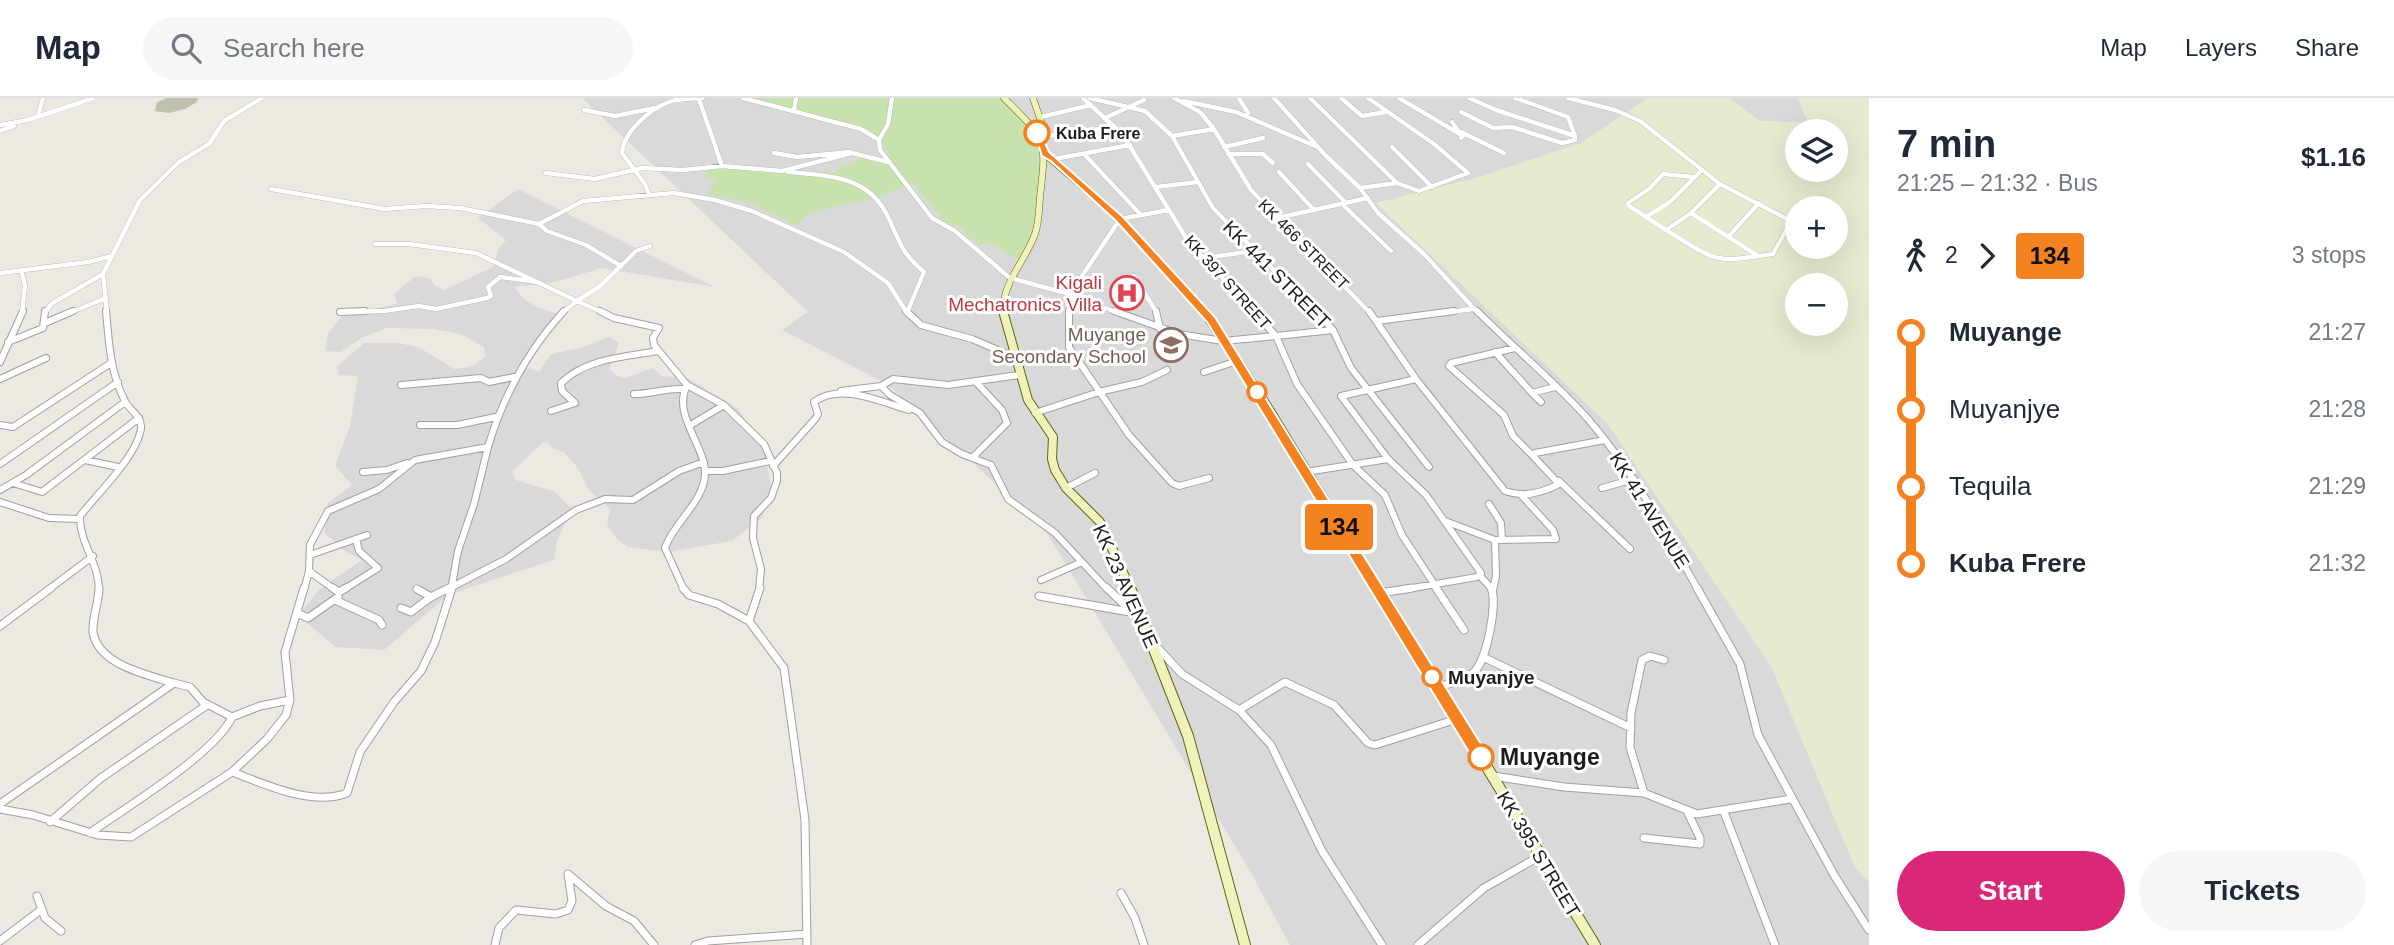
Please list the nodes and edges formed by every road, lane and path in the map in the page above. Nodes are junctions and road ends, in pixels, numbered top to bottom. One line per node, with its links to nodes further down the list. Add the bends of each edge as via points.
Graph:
1 (43, 98): 37 (street)
2 (93, 98): 37 (street)
3 (262, 98): 99 (street, via 224,121 209,144 179,162 145,195 134,208)
4 (701, 98): 30 (street); 67 (street)
5 (743, 98): 23 (street)
6 (796, 98): 33 (street)
7 (892, 98): 52 (street, via 888,124)
8 (1004, 98): 49 (main road, KK 23 AVENUE)
9 (1033, 98): 38 (main road)
10 (1083, 98): 29 (street, KK 397 STREET)
11 (1090, 98): 31 (street, KK 441 STREET)
12 (1208, 98): 27 (street)
13 (1239, 98): 36 (street)
14 (1274, 98): 56 (street, KK 41 AVENUE)
15 (1310, 98): 75 (street)
16 (1341, 98): 34 (street, via 1361,115)
17 (1368, 98): 34 (street)
18 (1399, 98): 46 (street)
19 (1469, 98): 47 (street)
20 (1515, 98): 47 (street, via 1568,117)
21 (1583, 98): 25 (street)
22 (1591, 98): 28 (street)
23 (753, 99): 33 (street)
24 (1176, 99): 27 (street); 44 (street, KK 466 STREET, via 1200,112)
25 (1570, 99): 28 (street)
26 (1144, 100): 31 (street)
27 (1215, 104): 36 (street)
28 (1587, 104): 71 (street, via 1639,120)
29 (1091, 105): 38 (street); 39 (street, KK 397 STREET)
30 (660, 107): 32 (street, via 615,117); 68 (street, via 639,123 623,145)
31 (1129, 107): 39 (street); 48 (street, KK 441 STREET, via 1148,113)
32 (584, 110)
33 (794, 111): 52 (street, via 861,129)
34 (1386, 112): 78 (street, via 1467,171)
35 (1461, 112): 47 (street, via 1493,128 1512,127 1562,143 1575,140)
36 (1248, 113): 56 (street)
37 (38, 116): 40 (street)
38 (1041, 117): 49 (main road)
39 (1105, 118): 43 (street, KK 397 STREET)
40 (28, 120): 42 (street); 45 (street)
41 (1452, 122): 46 (street)
42 (0, 125)
43 (1115, 127): 49 (street); 53 (street, KK 397 STREET)
44 (1214, 129): 48 (street); 54 (street, KK 466 STREET)
45 (0, 131)
46 (1458, 132): 51 (street, via 1464,136); 58 (street)
47 (1575, 135)
48 (1172, 136): 74 (street, KK 441 STREET)
49 (1043, 138): 60 (main road, KK 23 AVENUE)
50 (1263, 138): 54 (street)
51 (1461, 138)
52 (879, 140): 64 (street, KK 397 STREET)
53 (1130, 145): 62 (street); 77 (street, KK 397 STREET)
54 (1224, 146): 61 (street, KK 466 STREET)
55 (1392, 147): 78 (street)
56 (1320, 148): 79 (street, KK 41 AVENUE)
57 (774, 153): 59 (street, via 801,159 835,151)
58 (1504, 153)
59 (859, 154): 64 (street); 69 (street)
60 (1045, 154): 63 (main road, KK 395 STREET); 107 (main road, KK 23 AVENUE, via 1037,229)
61 (1228, 154): 65 (street, via 1264,154); 90 (street, KK 466 STREET, via 1251,190)
62 (1085, 155): 63 (street); 88 (street)
63 (1054, 159): 91 (main road, KK 395 STREET)
64 (889, 163): 107 (street, KK 397 STREET, via 932,218 955,231)
65 (1273, 163)
66 (1308, 164): 83 (street)
67 (722, 166): 68 (street); 69 (street)
68 (631, 170): 72 (street, via 595,179); 81 (street, via 648,187)
69 (782, 171): 114 (street, via 839,176 866,191 884,209 906,257 924,272)
70 (1279, 172): 86 (street)
71 (1701, 172): 73 (street); 76 (street)
72 (546, 173)
73 (1695, 177): 89 (street, via 1670,202); 89 (street, via 1663,173 1628,203)
74 (1198, 182): 77 (street); 97 (street, KK 441 STREET, via 1213,208)
75 (1397, 183): 78 (street, via 1416,191); 79 (street)
76 (1720, 184): 84 (street); 87 (street)
77 (1156, 187): 85 (street, KK 397 STREET)
78 (1432, 187)
79 (1360, 188): 82 (street, KK 41 AVENUE)
80 (271, 189): 92 (street, via 382,211 439,206)
81 (649, 195): 92 (street, via 578,202); 114 (street, via 674,193 733,204 831,246 888,283)
82 (1368, 198): 83 (street); 112 (street, KK 41 AVENUE)
83 (1344, 203): 86 (street); 98 (street)
84 (1759, 203): 94 (street); 100 (street, via 1791,220 1773,254)
85 (1169, 210): 88 (street); 101 (street, KK 397 STREET)
86 (1314, 210): 90 (street)
87 (1691, 213): 93 (street); 94 (street)
88 (1141, 215): 91 (street)
89 (1646, 217): 93 (street)
90 (1277, 218): 115 (street, KK 466 STREET)
91 (1120, 219): 109 (street); 120 (main road, KK 395 STREET, via 1198,303)
92 (539, 224): 102 (street)
93 (1666, 230): 100 (street, via 1717,260)
94 (1728, 237): 100 (street)
95 (375, 244): 108 (street, via 477,253)
96 (650, 246): 102 (street, via 636,251)
97 (1253, 251): 101 (street); 118 (street, KK 441 STREET)
98 (1391, 251)
99 (113, 256): 103 (street); 105 (street)
100 (1758, 256)
101 (1205, 258): 119 (street, KK 397 STREET)
102 (621, 266): 111 (street)
103 (20, 270): 104 (street); 121 (street, via 25,285 23,312)
104 (0, 273)
105 (103, 274): 110 (street); 116 (street, via 51,304 45,311)
106 (1134, 276): 117 (street, via 1159,316)
107 (1010, 278): 109 (street, KK 397 STREET); 125 (main road, KK 23 AVENUE, via 1003,294 1003,313)
108 (538, 282): 111 (street); 113 (street, via 500,277 488,287 491,296 487,298 436,309 419,306)
109 (1073, 295): 117 (street, KK 397 STREET); 143 (street, via 1065,330 1069,347)
110 (106, 298): 116 (street); 129 (street)
111 (577, 301): 123 (street, via 614,318 657,326 660,329 653,342); 133 (street, via 562,312)
112 (1475, 309): 115 (street); 122 (street, KK 41 AVENUE)
113 (340, 312)
114 (907, 313): 125 (street, via 934,330 972,339)
115 (1377, 321): 135 (street, KK 466 STREET)
116 (45, 323): 121 (street)
117 (1160, 329): 120 (street, KK 397 STREET)
118 (1333, 330): 119 (street); 142 (street, KK 441 STREET, via 1351,369)
119 (1276, 336): 120 (street, KK 397 STREET); 168 (street, via 1290,373)
120 (1223, 341): 127 (main road, KK 395 STREET)
121 (8, 342): 128 (street)
122 (1515, 348): 124 (street); 141 (street, KK 41 AVENUE)
123 (658, 351): 140 (street); 150 (street, via 608,359 567,378 561,383 562,391 575,403)
124 (1495, 352): 145 (street); 160 (street, via 1449,366 1504,415 1513,436)
125 (1014, 357): 132 (main road, KK 23 AVENUE)
126 (46, 358): 134 (street)
127 (1237, 361): 131 (street); 173 (main road, KK 395 STREET)
128 (0, 362)
129 (111, 363): 137 (street); 155 (street, via 13,427)
130 (1167, 370): 143 (street, via 1142,382)
131 (1204, 372)
132 (1020, 375): 136 (street); 152 (main road, KK 23 AVENUE)
133 (514, 377): 138 (street); 153 (street)
134 (0, 379)
135 (1416, 379): 142 (street); 182 (street, KK 466 STREET, via 1505,491)
136 (975, 381): 139 (street, via 938,385 894,378); 161 (street, via 1002,410 1007,423)
137 (118, 382): 147 (street); 166 (street)
138 (401, 385)
139 (881, 386): 144 (street); 151 (street)
140 (685, 387): 146 (street); 149 (street); 157 (street)
141 (1555, 387): 145 (street); 158 (street, KK 41 AVENUE)
142 (1367, 388): 162 (street, via 1341,398); 170 (street, KK 441 STREET)
143 (1099, 392): 152 (street); 175 (street, via 1129,435 1174,485)
144 (835, 393): 151 (street); 167 (street, via 815,400 816,418)
145 (1532, 393): 148 (street)
146 (634, 394)
147 (125, 402): 154 (street); 178 (street)
148 (1541, 402)
149 (724, 405): 157 (street); 167 (street, via 761,440)
150 (551, 411)
151 (920, 413): 161 (street, via 942,442)
152 (1035, 413): 179 (main road, KK 23 AVENUE, via 1053,437 1052,459)
153 (496, 417): 156 (street, via 457,425); 159 (street)
154 (139, 418): 163 (street); 169 (street, via 140,435)
155 (0, 425)
156 (420, 425)
157 (689, 426): 164 (street)
158 (1605, 440): 160 (street); 176 (street, KK 41 AVENUE)
159 (488, 447): 165 (street); 197 (street)
160 (1533, 456): 177 (street)
161 (973, 457): 193 (street, via 991,465 1007,499 1055,533)
162 (1388, 459): 168 (street); 186 (street, via 1416,484)
163 (85, 460): 169 (street); 178 (street, via 42,492)
164 (704, 462): 171 (street); 197 (street, via 679,471 633,500 605,499 576,510 506,559)
165 (409, 463): 172 (street); 191 (street, via 379,489 331,508 316,532)
166 (0, 464)
167 (772, 464): 171 (street); 209 (street, via 775,490 754,516 753,538 761,569)
168 (1353, 466): 173 (street); 198 (street, via 1385,495 1402,535)
169 (118, 467): 185 (street)
170 (1430, 467)
171 (705, 471): 209 (street, via 702,486 673,526 665,548 689,595)
172 (363, 472)
173 (1306, 472): 202 (main road, KK 395 STREET)
174 (1096, 473): 179 (street)
175 (1209, 478)
176 (1633, 479): 180 (street); 228 (street, KK 41 AVENUE, via 1740,664 1758,735)
177 (1559, 481): 182 (street, via 1556,487); 190 (street)
178 (13, 483): 181 (street)
179 (1066, 488): 210 (main road, KK 23 AVENUE, via 1087,507 1110,540)
180 (1602, 488)
181 (0, 490)
182 (1522, 496): 189 (street, KK 466 STREET, via 1556,539)
183 (0, 502): 185 (street, via 62,522)
184 (1489, 504): 189 (street, via 1501,523)
185 (80, 519): 192 (street)
186 (1444, 520): 189 (street); 195 (street)
187 (367, 535): 188 (street)
188 (356, 539): 191 (street); 201 (street, via 359,551 378,568)
189 (1498, 540): 200 (street)
190 (1630, 550)
191 (310, 555): 194 (street)
192 (93, 556): 212 (street); 217 (street, via 98,572 96,641 125,666)
193 (1083, 562): 196 (street); 208 (street)
194 (309, 571): 201 (street); 207 (street)
195 (1480, 576): 198 (street); 200 (street)
196 (1041, 580)
197 (453, 584): 204 (street); 225 (street, via 421,671 360,752 344,796 309,795)
198 (1432, 584): 202 (street); 213 (street)
199 (417, 589): 204 (street)
200 (1493, 590): 215 (street)
201 (339, 592): 205 (street)
202 (1380, 593): 218 (main road, KK 395 STREET)
203 (1039, 596): 208 (street)
204 (431, 597): 206 (street, via 411,612)
205 (335, 600): 207 (street, via 307,618); 211 (street)
206 (401, 608)
207 (297, 613): 219 (street, via 285,652)
208 (1131, 613): 210 (street)
209 (749, 621): 241 (street, via 784,668 805,820)
210 (1145, 624): 214 (main road, KK 23 AVENUE)
211 (382, 625)
212 (0, 626)
213 (1464, 630)
214 (1153, 642): 221 (street, via 1182,674); 248 (main road, KK 23 AVENUE, via 1188,736)
215 (1483, 657): 218 (street, via 1469,676); 224 (street)
216 (1664, 660): 224 (street, via 1650,656 1642,660)
217 (174, 683): 220 (street, via 190,687); 229 (street)
218 (1438, 687): 223 (main road, KK 395 STREET)
219 (290, 700): 222 (street); 225 (street, via 286,715 267,739)
220 (207, 705): 222 (street); 232 (street, via 101,778)
221 (1239, 710): 223 (street, via 1285,682 1334,705 1368,743); 249 (street, via 1271,745 1322,851)
222 (232, 717): 233 (street, via 205,750)
223 (1457, 719): 226 (main road, KK 395 STREET)
224 (1631, 728): 227 (street, via 1632,756)
225 (232, 772): 233 (street, via 131,837)
226 (1493, 776): 227 (street); 235 (main road, KK 395 STREET)
227 (1644, 793): 230 (street)
228 (1791, 799): 231 (street); 239 (street, KK 41 AVENUE)
229 (0, 806): 232 (street)
230 (1687, 811): 231 (street); 234 (street, via 1700,844)
231 (1724, 812): 252 (street)
232 (50, 822): 233 (street)
233 (90, 833)
234 (1644, 838)
235 (1540, 856): 250 (street, via 1484,888); 251 (main road, KK 395 STREET)
236 (1121, 893): 247 (street)
237 (37, 896): 238 (street)
238 (42, 909): 240 (street, via 45,918); 242 (street)
239 (1869, 930)
240 (61, 931)
241 (807, 934): 245 (street); 246 (street)
242 (0, 941)
243 (495, 945): 244 (street, via 499,928 516,910 559,915 568,910 572,901 568,874 606,906 634,921)
244 (654, 945)
245 (695, 945)
246 (807, 945)
247 (1144, 945)
248 (1245, 945)
249 (1382, 945)
250 (1418, 945)
251 (1595, 945)
252 (1775, 945)

